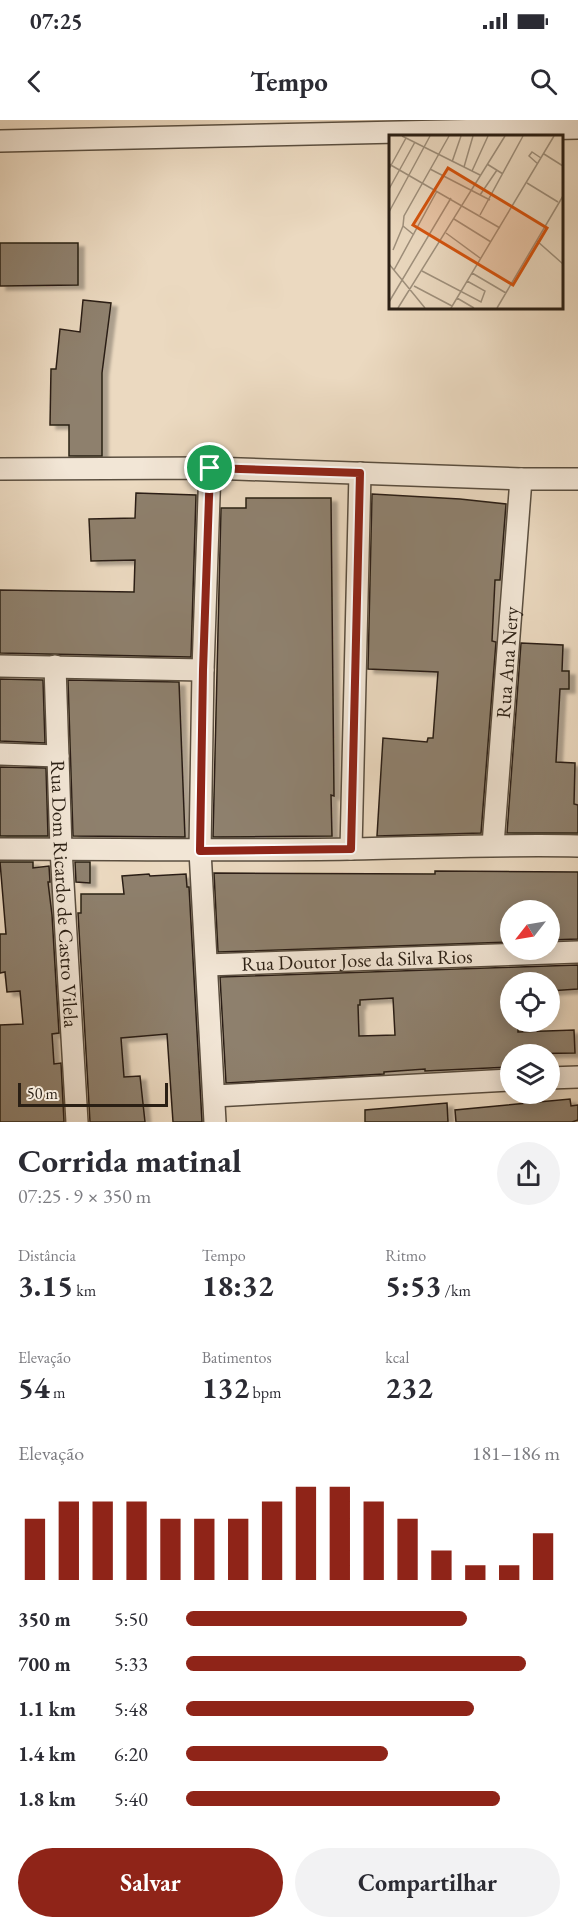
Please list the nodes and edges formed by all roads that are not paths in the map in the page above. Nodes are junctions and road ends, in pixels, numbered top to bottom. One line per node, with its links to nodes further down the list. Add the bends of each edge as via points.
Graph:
1 (578, 128): 2 (street)
2 (145, 129): 3 (street)
3 (0, 141)
4 (210, 468): 5 (street); 6 (street); 11 (street)
5 (0, 469)
6 (360, 473): 7 (street); 18 (street)
7 (521, 479): 8 (street); 14 (street, Rua Ana Nery)
8 (578, 479)
9 (0, 666): 10 (street)
10 (55, 666): 11 (street); 13 (street, Rua Dom Ricardo de Castro Vilela)
11 (203, 670): 19 (street)
12 (0, 754): 13 (street)
13 (58, 756): 17 (street, Rua Dom Ricardo de Castro Vilela)
14 (493, 845): 15 (street); 18 (street)
15 (578, 846)
16 (0, 849): 17 (street)
17 (61, 849): 19 (street); 26 (street, Rua Dom Ricardo de Castro Vilela)
18 (351, 849): 19 (street)
19 (200, 851): 21 (street)
20 (578, 952): 21 (street, Rua Doutor Jose da Silva Rios)
21 (207, 965): 25 (street)
22 (578, 1077): 23 (street)
23 (560, 1078)
24 (500, 1081): 25 (street)
25 (214, 1096): 27 (street)
26 (77, 1122)
27 (215, 1122)

